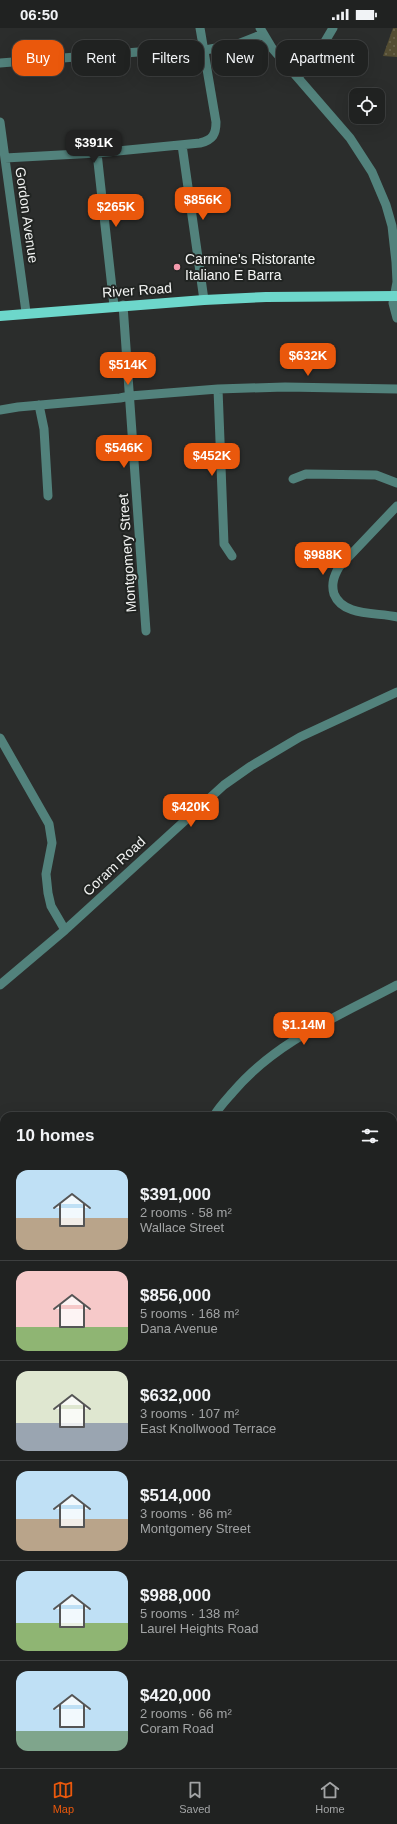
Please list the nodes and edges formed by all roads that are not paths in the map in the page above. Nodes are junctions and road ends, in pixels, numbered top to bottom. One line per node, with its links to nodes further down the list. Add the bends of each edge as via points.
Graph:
1 (200, 28): 4 (street)
2 (333, 28): 6 (street, via 317,55)
3 (262, 31): 4 (street, via 238,44); 6 (street, via 272,48)
4 (205, 50): 5 (street, via 176,49); 8 (street, via 216,132 207,142)
5 (0, 63)
6 (298, 77): 11 (street, via 350,138 378,185 392,226 397,282)
7 (0, 122): 10 (street, Gordon Avenue)
8 (182, 145): 9 (street); 12 (street)
9 (97, 153): 10 (street); 13 (street, Montgomery Street)
10 (5, 158): 14 (street, Gordon Avenue)
11 (395, 296): 12 (main road, River Road); 16 (street, via 393,303)
12 (204, 300): 13 (main road, River Road)
13 (118, 306): 14 (main road, River Road); 19 (street, Montgomery Street)
14 (26, 312): 15 (main road, River Road)
15 (0, 316)
16 (397, 318)
17 (218, 389): 18 (street); 19 (street); 26 (street, via 224,544)
18 (397, 389)
19 (130, 396): 20 (street); 28 (street, Montgomery Street)
20 (39, 405): 21 (street); 24 (street, via 44,429)
21 (0, 410)
22 (293, 479): 23 (street, via 306,474 376,476)
23 (397, 483)
24 (48, 496)
25 (397, 506): 27 (street, via 339,568 332,587 338,600 348,608)
26 (232, 556)
27 (397, 617)
28 (146, 631)
29 (397, 692): 31 (street, Coram Road, via 300,737 224,785)
30 (0, 738): 31 (street, via 49,824 52,843 46,874 48,893 53,911)
31 (65, 930): 32 (street, Coram Road)
32 (0, 985)
33 (397, 985): 34 (street, via 295,1039 261,1063)
34 (217, 1112)

